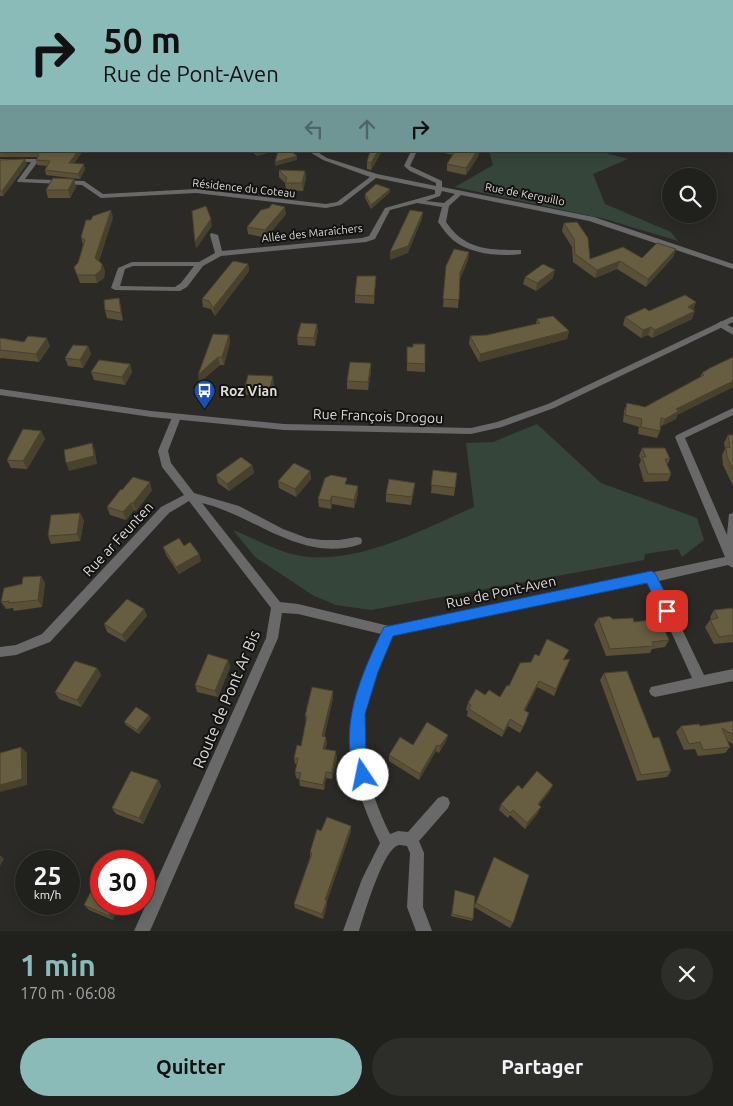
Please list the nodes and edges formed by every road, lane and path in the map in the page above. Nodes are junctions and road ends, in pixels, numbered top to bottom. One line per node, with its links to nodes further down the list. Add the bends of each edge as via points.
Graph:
1 (313, 152): 4 (street, Rue de Kerguillo)
2 (414, 152): 5 (street, via 407,166 440,182)
3 (0, 161): 4 (street, Résidence du Coteau, via 36,160 20,181 84,183 100,196 196,191 312,206 339,204)
4 (374, 176): 5 (street, Rue de Kerguillo)
5 (439, 192): 6 (street, Rue de Kerguillo); 7 (street, Allée des Maraîchers); 8 (street)
6 (460, 193): 8 (street); 13 (street, Rue de Kerguillo, via 591,219)
7 (411, 202): 8 (street, Allée des Maraîchers); 11 (street, Allée des Maraîchers, via 387,210 372,237 362,240)
8 (446, 205): 10 (street, via 442,222 466,246 493,253)
9 (214, 235): 11 (street)
10 (518, 252)
11 (219, 254): 12 (street, Allée des Maraîchers)
12 (200, 264): 12 (street, Allée des Maraîchers, via 177,289 115,288 122,268 132,264)
13 (733, 267)
14 (733, 320): 15 (street, Rue François Drogou)
15 (721, 324): 16 (street); 19 (street, Rue François Drogou, via 551,406 499,425 470,431 284,427)
16 (733, 332)
17 (0, 392): 19 (street, Rue François Drogou)
18 (733, 411): 23 (street, via 680,437)
19 (176, 417): 20 (street, via 163,450 166,464)
20 (190, 496): 22 (street, via 232,507 303,542 337,546); 25 (street); 27 (street, Rue ar Feunten, via 165,510 46,638 16,650)
21 (733, 517): 23 (street)
22 (357, 541)
23 (732, 561): 24 (street, Rue de Pont-Aven)
24 (651, 576): 26 (street, Rue de Pont-Aven); 29 (street)
25 (277, 607): 26 (street, Rue de Pont-Aven); 34 (street, Route de Pont Ar Bis, via 272,638)
26 (389, 631): 33 (street, via 371,672 358,714 358,755 372,814)
27 (0, 652)
28 (733, 675): 29 (street)
29 (700, 681): 30 (street)
30 (655, 691)
31 (443, 803): 32 (street)
32 (411, 839): 33 (street, via 395,838); 36 (street, via 417,854 415,906)
33 (387, 843): 35 (street, via 375,864)
34 (142, 931)
35 (351, 931)
36 (424, 931)

